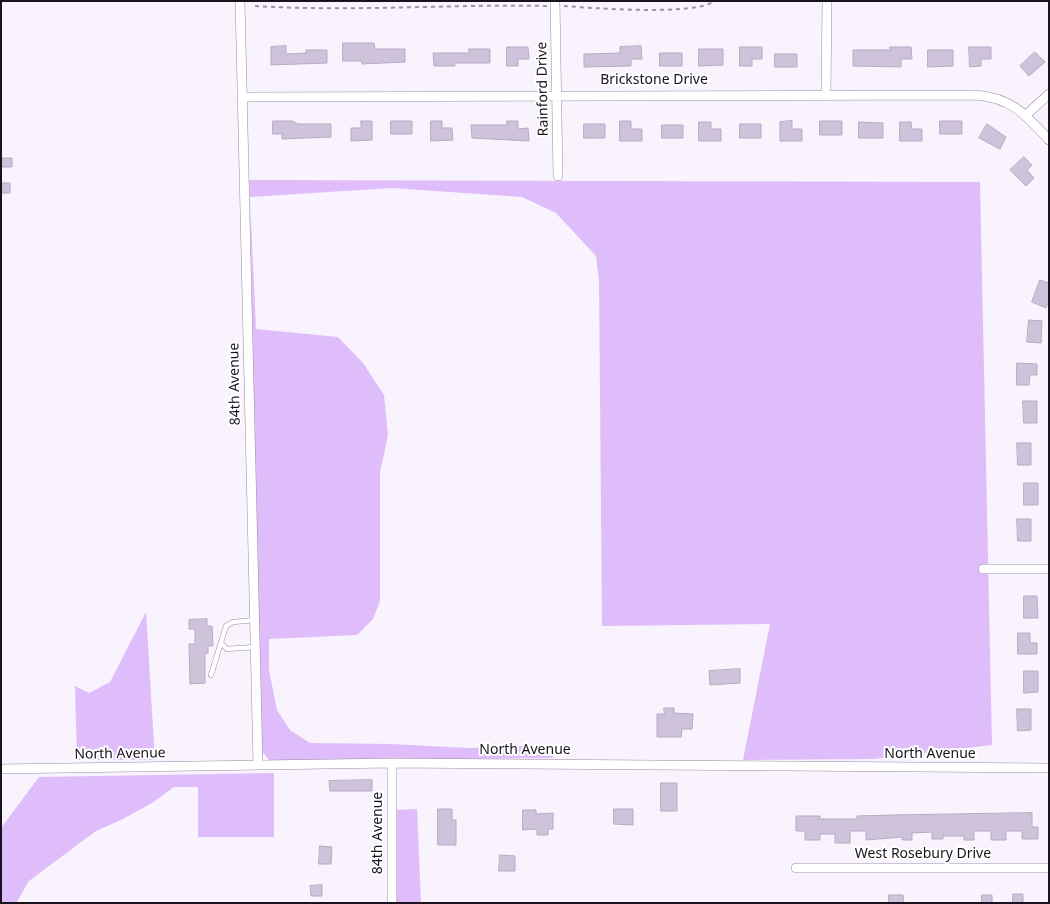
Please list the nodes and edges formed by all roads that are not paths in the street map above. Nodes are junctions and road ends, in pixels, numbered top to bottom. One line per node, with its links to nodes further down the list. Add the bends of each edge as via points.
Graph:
1 (240, 1): 7 (street, 84th Avenue)
2 (827, 1): 5 (street)
3 (556, 4): 4 (street, Rainford Drive)
4 (556, 94): 5 (street, Brickstone Drive); 7 (street, Brickstone Drive); 10 (street, Rainford Drive)
5 (826, 94): 8 (street, Brickstone Drive, via 994,96)
6 (1049, 94): 8 (street)
7 (243, 97): 13 (street, 84th Avenue)
8 (1026, 115): 9 (street, Brickstone Drive)
9 (1049, 140)
10 (558, 176)
11 (983, 569): 12 (street)
12 (1049, 569)
13 (254, 620): 14 (lane, via 226,626); 15 (street, 84th Avenue)
14 (222, 644): 15 (lane, via 226,649); 16 (lane)
15 (255, 647): 18 (street, 84th Avenue)
16 (211, 675)
17 (392, 763): 18 (street, North Avenue); 19 (street, North Avenue); 23 (street, 84th Avenue)
18 (258, 765): 20 (street, North Avenue)
19 (1049, 768)
20 (1, 769)
21 (796, 868): 22 (street, West Rosebury Drive)
22 (1049, 868)
23 (392, 903)

